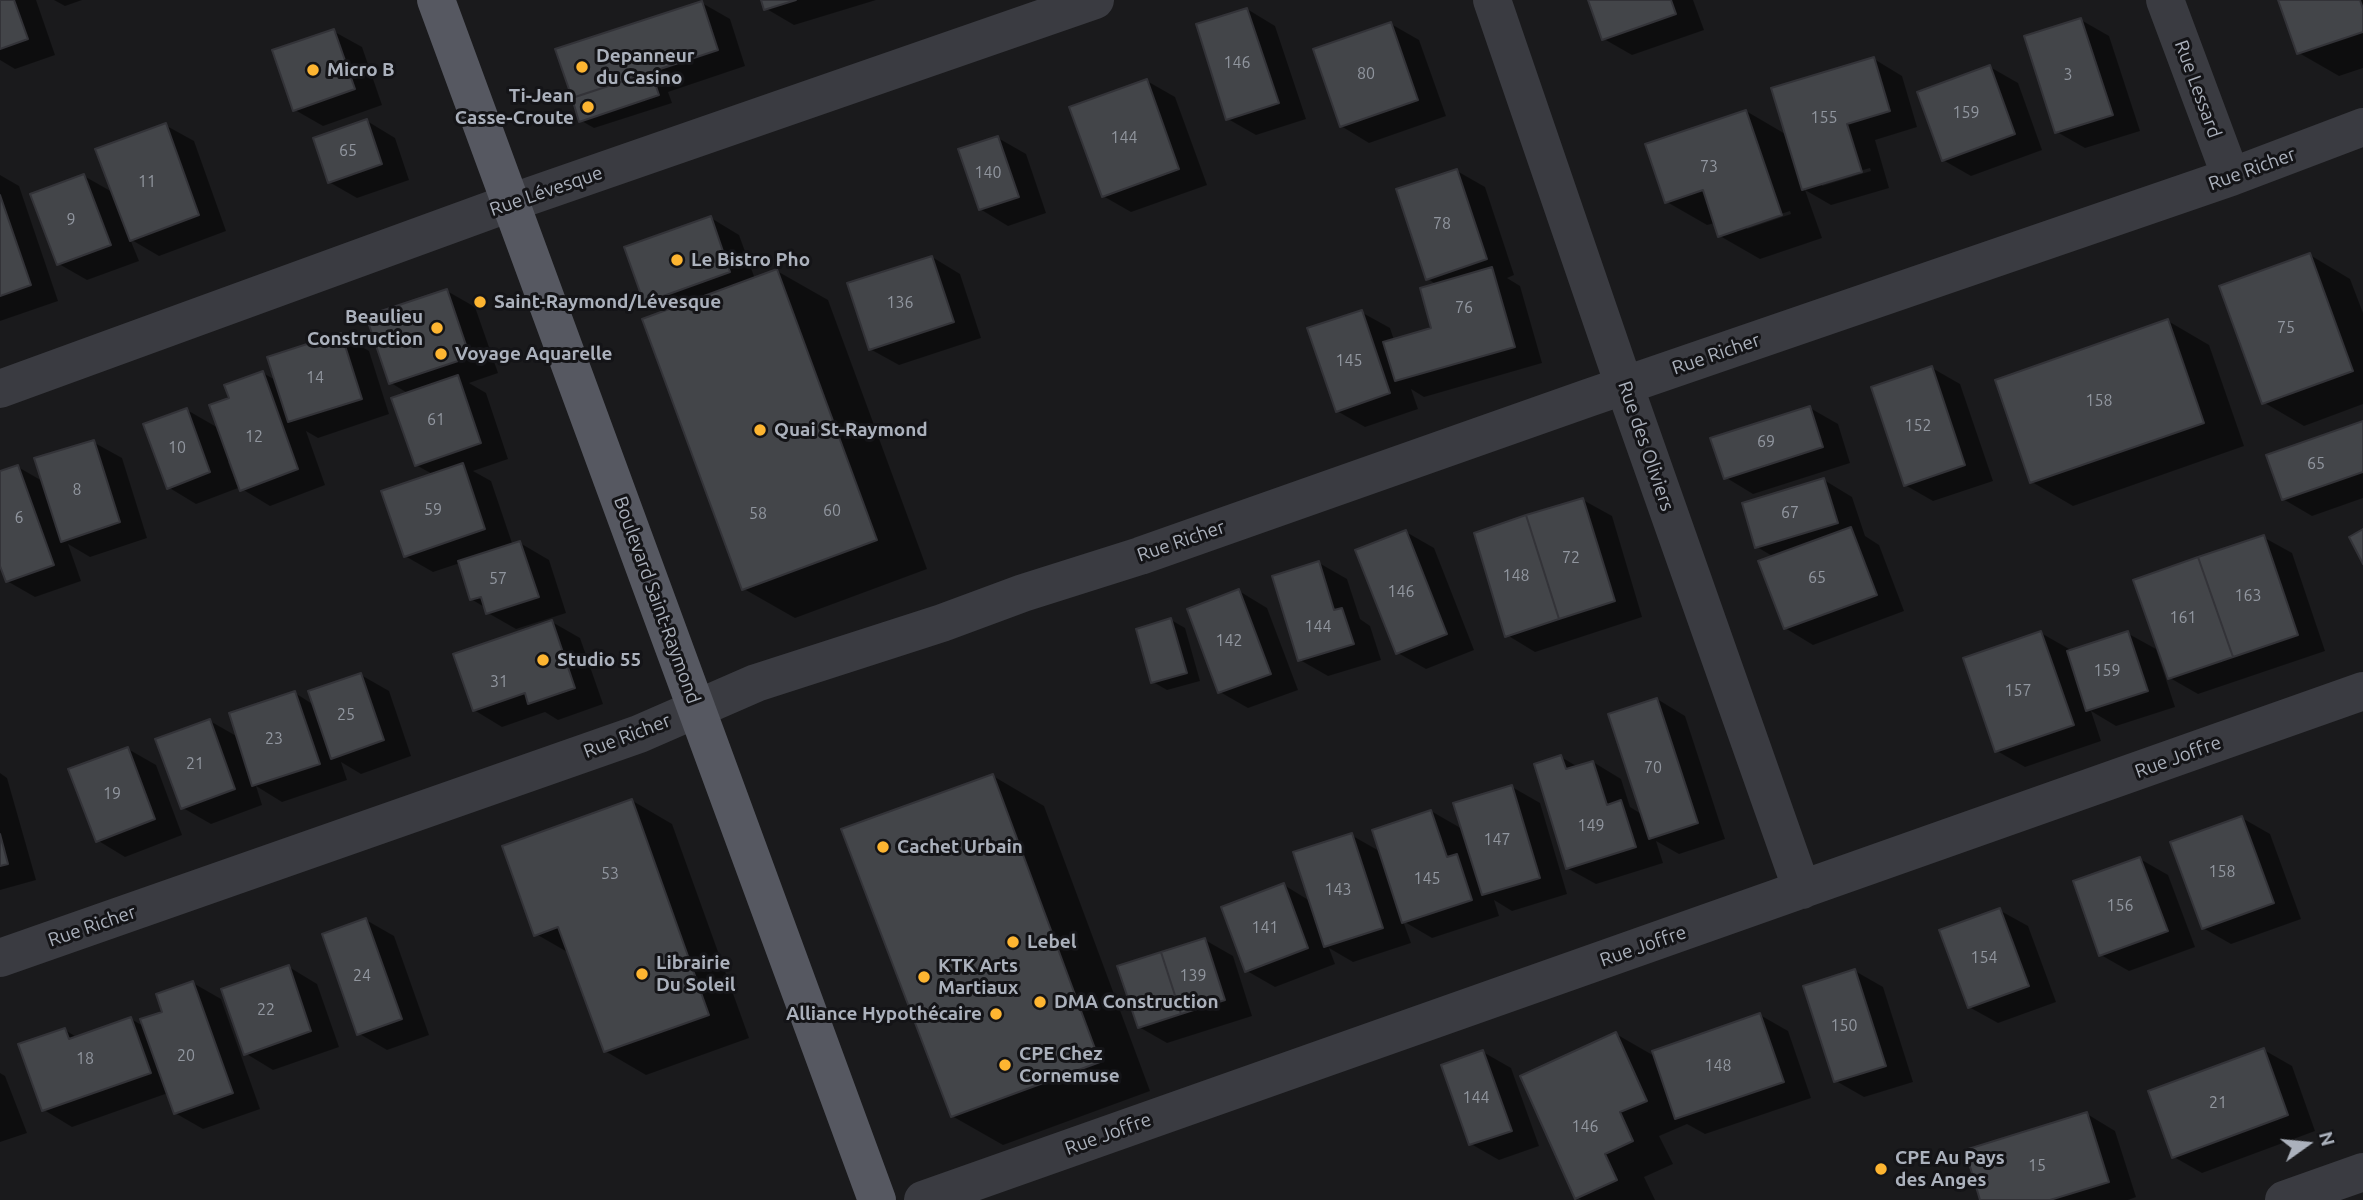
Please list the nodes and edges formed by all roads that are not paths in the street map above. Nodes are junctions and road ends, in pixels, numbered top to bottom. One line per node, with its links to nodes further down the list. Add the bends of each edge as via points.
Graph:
1 (436, 0): 7 (main road, Boulevard Saint-Raymond)
2 (1095, 0): 7 (street, Rue Lévesque)
3 (1492, 0): 8 (street, Rue des Oliviers)
4 (2165, 0): 6 (street, Rue Lessard)
5 (2361, 136): 6 (street, Rue Richer)
6 (2231, 177): 8 (street, Rue Richer)
7 (510, 203): 9 (street, Rue Lévesque); 11 (main road, Boulevard Saint-Raymond)
8 (1624, 385): 11 (street, Rue Richer, via 1140,556 756,683); 12 (street, Rue des Oliviers)
9 (0, 389)
10 (2363, 691): 12 (street, Rue Joffre)
11 (697, 708): 13 (street, Rue Richer, via 639,734); 15 (main road, Boulevard Saint-Raymond)
12 (1802, 890): 16 (street, Rue Joffre)
13 (0, 958)
14 (2363, 1172): 17 (street)
15 (877, 1200)
16 (923, 1200)
17 (2284, 1200)

